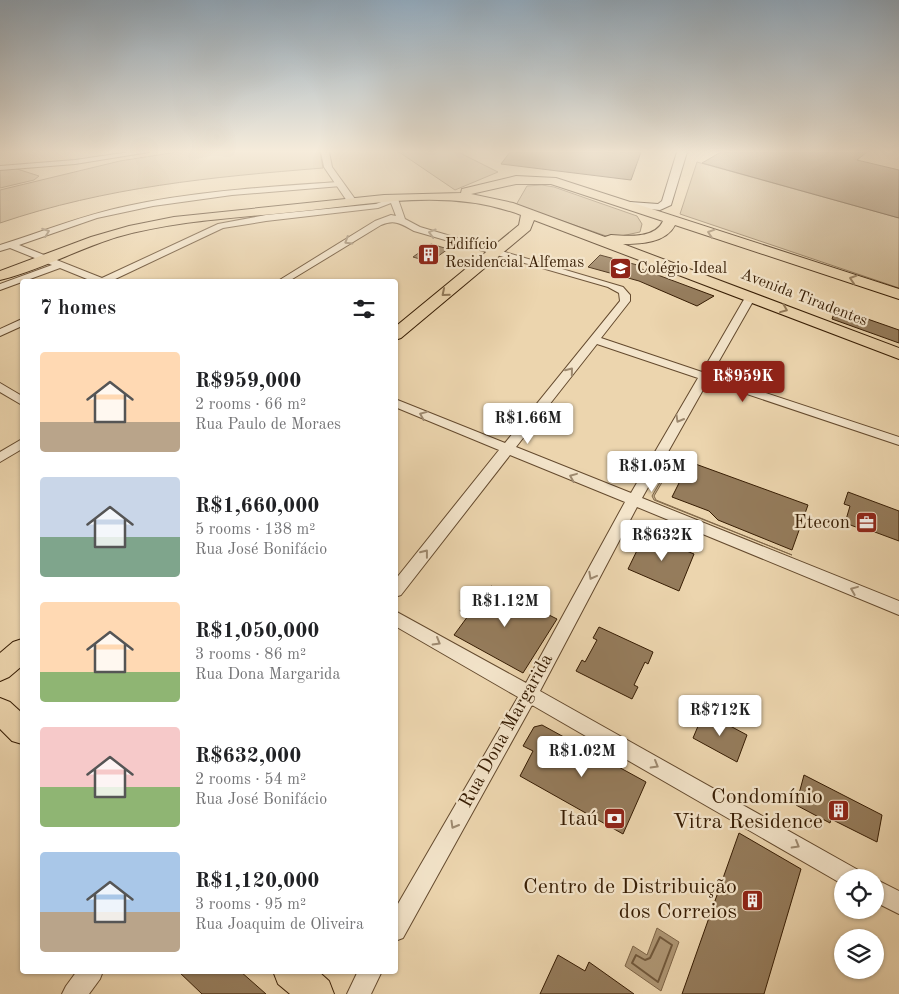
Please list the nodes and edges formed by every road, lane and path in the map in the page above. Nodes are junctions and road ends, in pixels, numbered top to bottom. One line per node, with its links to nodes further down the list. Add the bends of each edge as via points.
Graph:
1 (188, 198): 21 (street, one-way to 1, via 125,209)
2 (325, 198): 24 (main road, Avenida Tiradentes, via 168,218 107,232)
3 (388, 198): 10 (main road, Avenida Tiradentes)
4 (409, 198): 10 (main road, Avenida Tiradentes)
5 (493, 198): 13 (main road, Avenida Tiradentes)
6 (512, 198): 13 (main road)
7 (609, 198): 11 (main road, Avenida Tiradentes)
8 (668, 198): 11 (main road, via 660,207)
9 (676, 198): 18 (main road)
10 (394, 199): 12 (street); 17 (street)
11 (630, 205): 14 (main road, Avenida Tiradentes)
12 (378, 206): 16 (street); 30 (street, via 221,226)
13 (509, 206): 15 (main road, Avenida Tiradentes)
14 (645, 211): 18 (main road, Avenida Tiradentes); 20 (main road, via 648,227)
15 (528, 213): 19 (main road, Avenida Tiradentes); 23 (main road, via 525,227)
16 (391, 218): 17 (street); 31 (street, one-way to 31)
17 (401, 220): 23 (street, one-way to 17, via 417,229)
18 (670, 220): 20 (main road, via 666,229 657,234); 34 (main road, Avenida Tiradentes, one-way to 18)
19 (591, 237): 20 (main road); 35 (main road, Avenida Tiradentes)
20 (634, 239)
21 (11, 245): 22 (street); 24 (street)
22 (0, 248)
23 (496, 251): 38 (main road, one-way to 38); 39 (street, via 611,285 624,292 624,301)
24 (41, 257): 25 (street); 26 (main road, Avenida Tiradentes); 27 (main road, Avenida Tiradentes)
25 (60, 265): 28 (street); 29 (street)
26 (0, 270)
27 (0, 276)
28 (22, 279)
29 (97, 279)
30 (106, 279)
31 (286, 279)
32 (20, 280): 33 (street)
33 (0, 287)
34 (899, 294)
35 (751, 296): 40 (main road, Avenida Tiradentes, one-way to 40); 41 (street, Rua Dona Margarida)
36 (20, 323): 37 (street)
37 (0, 333)
38 (398, 333)
39 (595, 340): 41 (street); 47 (street, one-way to 39)
40 (899, 354)
41 (703, 376): 45 (street); 49 (street, Rua Dona Margarida, one-way to 49)
42 (0, 387): 43 (street)
43 (20, 400)
44 (398, 404): 47 (street, one-way to 44)
45 (899, 441)
46 (20, 444): 48 (street)
47 (506, 449): 49 (street, one-way to 47); 50 (street, one-way to 47)
48 (0, 458)
49 (633, 501): 51 (street, one-way to 49); 55 (street, Rua Dona Margarida, one-way to 55)
50 (398, 587)
51 (899, 608)
52 (398, 620): 55 (street, one-way to 55)
53 (20, 652): 54 (main road)
54 (0, 669)
55 (529, 694): 58 (street, one-way to 58); 61 (street, Rua Dona Margarida, one-way to 61)
56 (0, 711): 57 (main road)
57 (20, 729)
58 (838, 869)
59 (884, 895): 60 (street)
60 (899, 903)
61 (398, 925)
62 (90, 974): 65 (street)
63 (294, 974): 66 (main road)
64 (370, 974): 67 (street)
65 (74, 994)
66 (316, 994)
67 (359, 994)

